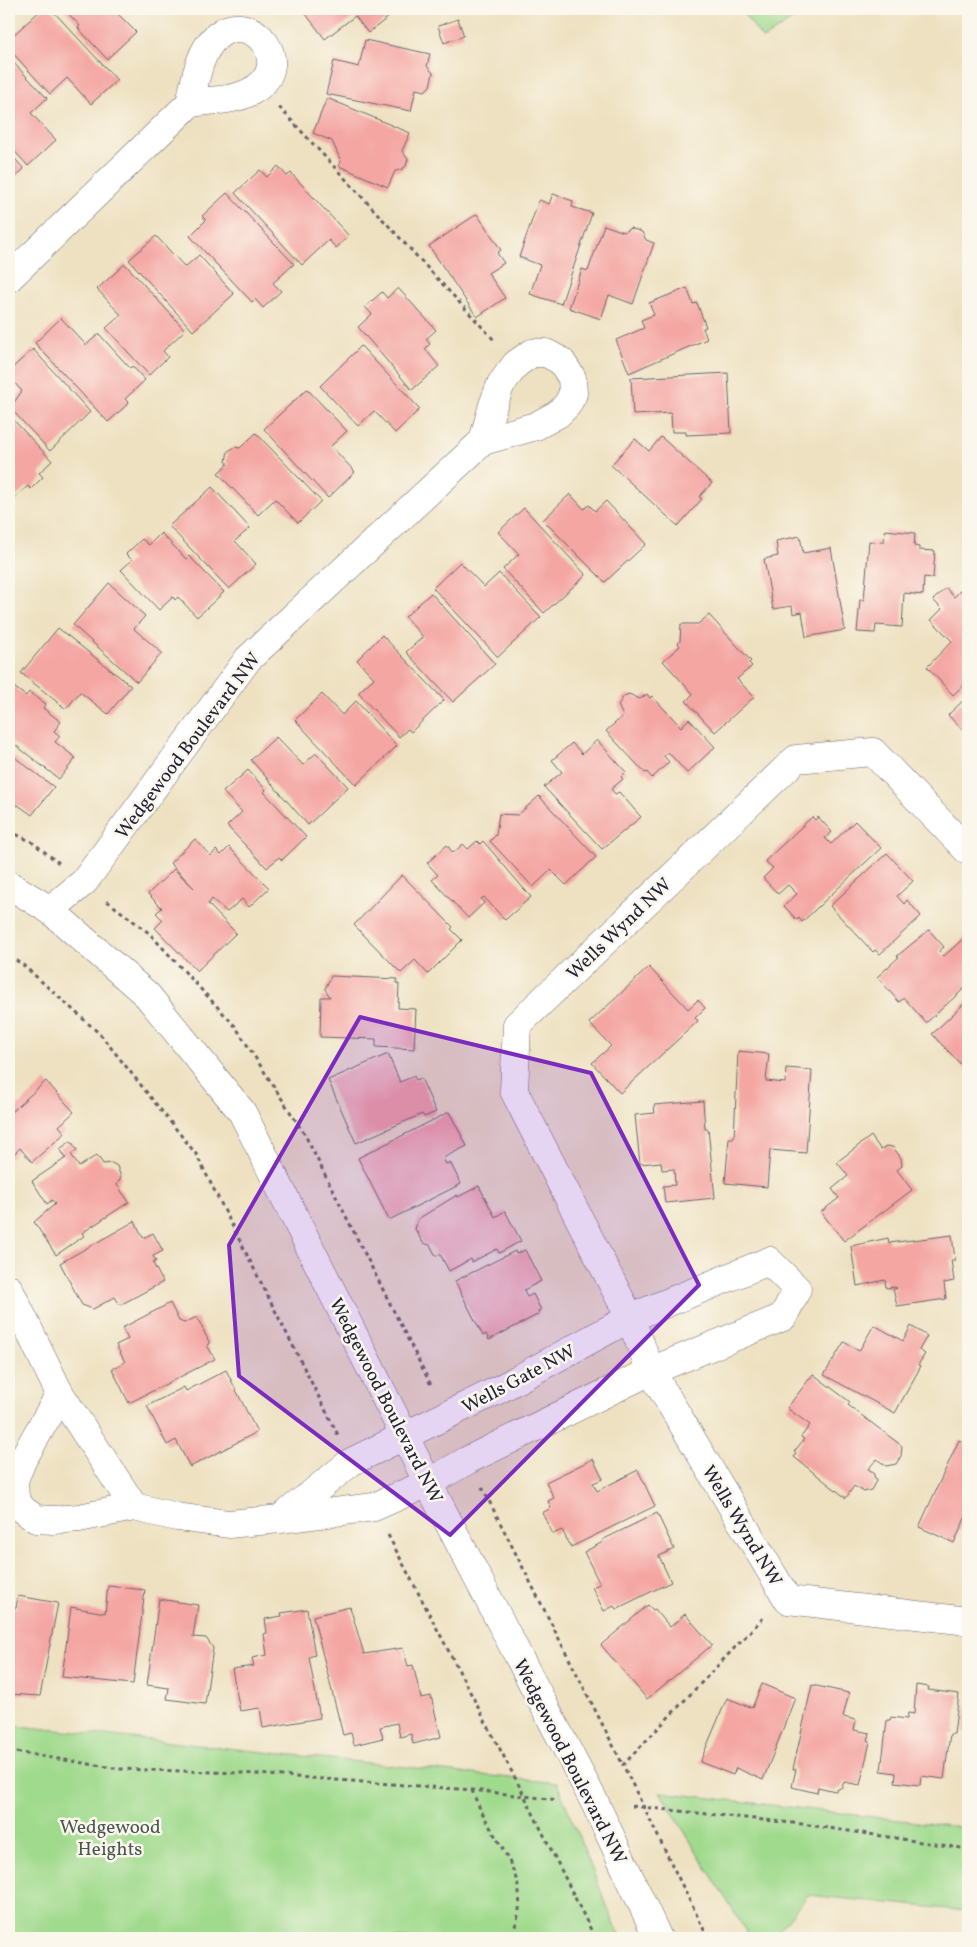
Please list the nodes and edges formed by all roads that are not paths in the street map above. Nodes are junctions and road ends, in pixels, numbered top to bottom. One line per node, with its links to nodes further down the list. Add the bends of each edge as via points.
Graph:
1 (190, 103): 1 (street, via 198,70 216,36 228,29 243,28 257,34 269,48 273,62 260,86 239,96); 2 (street)
2 (9, 278)
3 (483, 441): 3 (street, Wedgewood Boulevard NW, via 501,384 516,364 532,353 546,353 561,361 572,378 573,394 567,405 536,426); 6 (street, Wedgewood Boulevard NW, via 248,659 84,882)
4 (968, 850): 8 (street, Wells Wynd NW, via 873,752 796,759 517,1025 514,1091)
5 (9, 885): 6 (street, Wedgewood Boulevard NW)
6 (50, 910): 11 (street, Wedgewood Boulevard NW, via 147,995 242,1112)
7 (9, 1289): 10 (street)
8 (630, 1318): 9 (street, Wells Wynd NW); 9 (street, via 769,1261 797,1289 783,1317); 11 (street, Wells Gate NW, via 496,1391)
9 (651, 1371): 12 (street, via 468,1460); 15 (street, Wells Wynd NW, via 788,1600)
10 (60, 1394): 13 (street); 13 (street, via 22,1459 14,1480 15,1499 36,1519 53,1520)
11 (404, 1436): 12 (street, Wedgewood Boulevard NW); 14 (street, Wells Gate NW, via 351,1462)
12 (428, 1483): 14 (street, via 374,1507); 16 (street, Wedgewood Boulevard NW, via 595,1803)
13 (134, 1507): 14 (street, via 229,1524)
14 (280, 1519)
15 (968, 1621)
16 (658, 1938)

